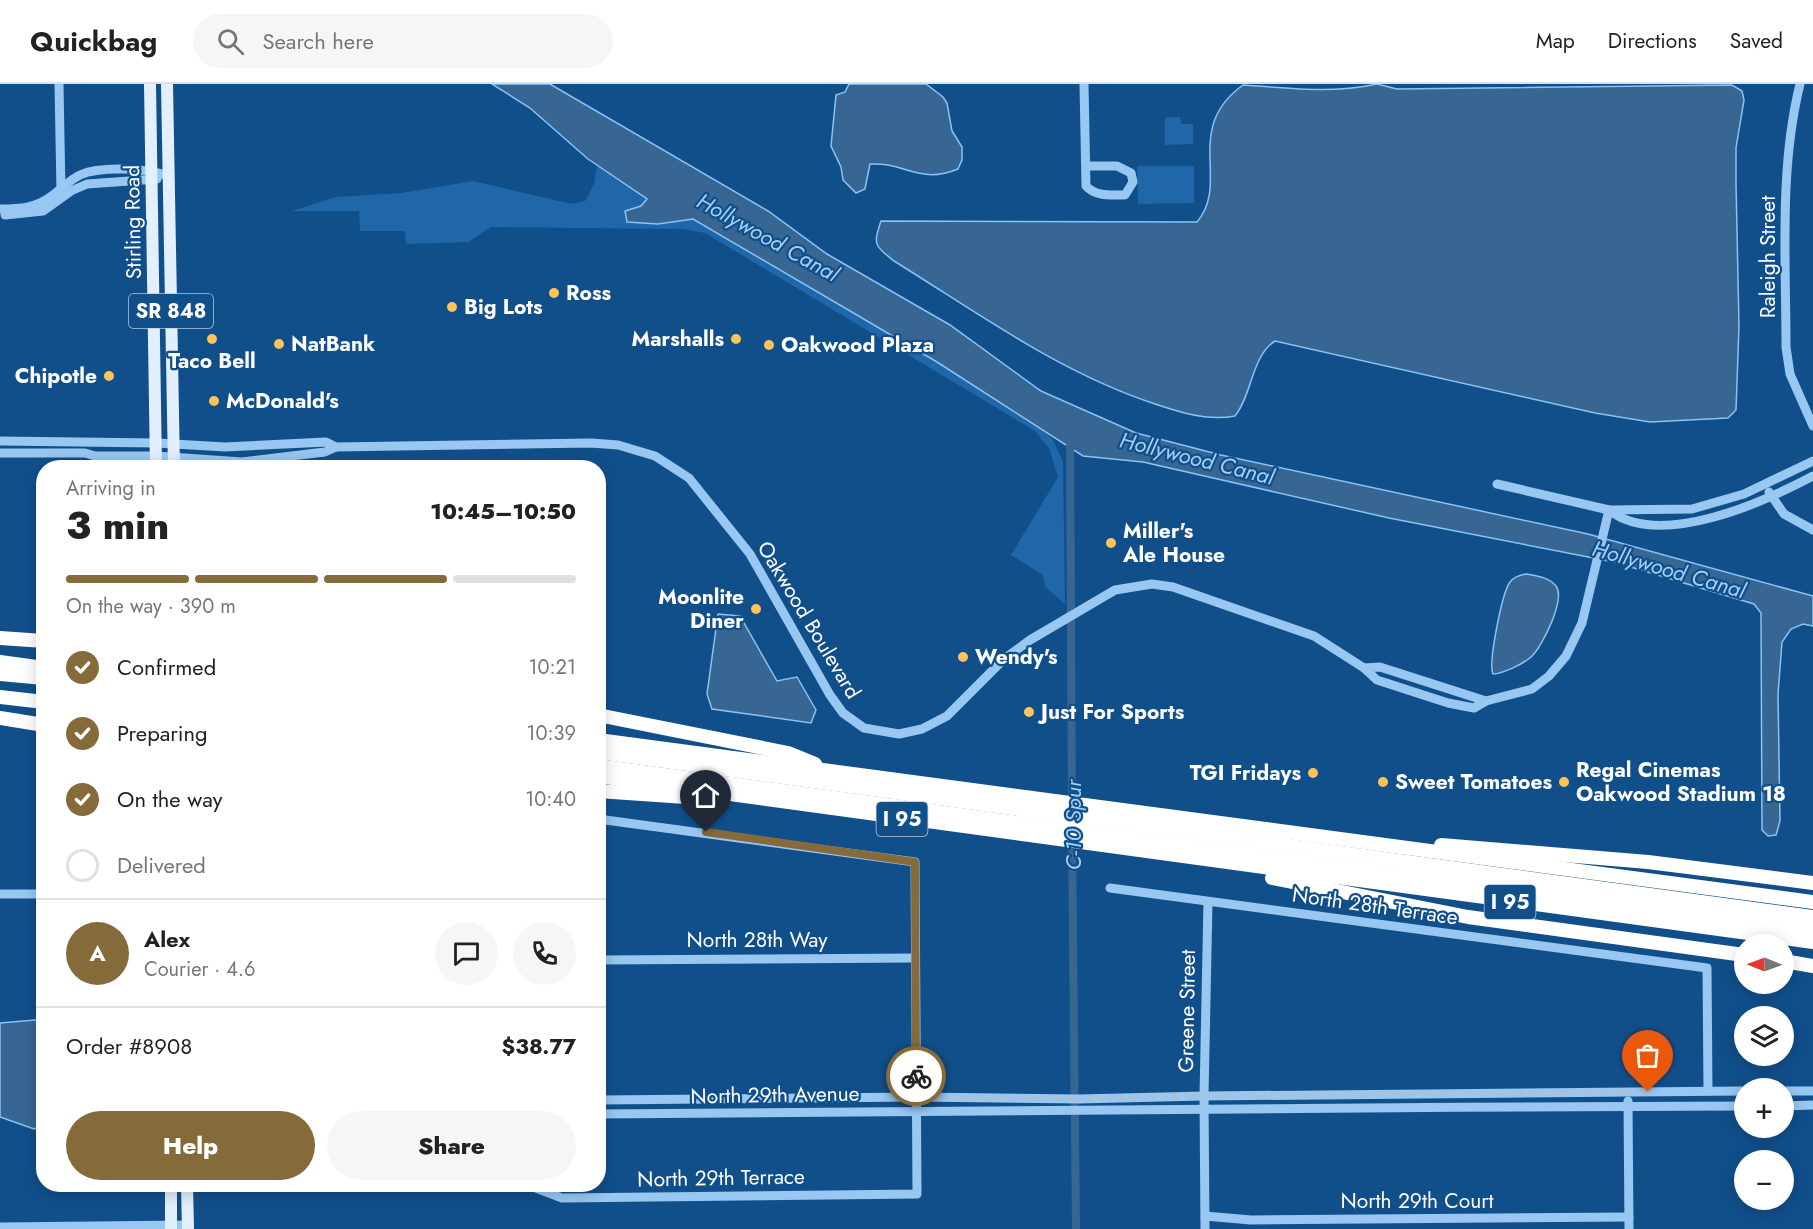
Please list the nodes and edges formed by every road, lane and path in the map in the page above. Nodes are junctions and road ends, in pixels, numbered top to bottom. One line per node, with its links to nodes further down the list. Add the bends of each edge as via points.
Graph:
1 (59, 84): 9 (street)
2 (150, 84): 7 (main road, Stirling Road / SR 848)
3 (167, 84): 8 (main road, Stirling Road / SR 848)
4 (1084, 84): 6 (street)
5 (1800, 84): 12 (street, Raleigh Street, via 1786,158 1786,347 1790,374)
6 (1086, 166): 6 (street, via 1124,168 1131,173 1133,182 1125,195 1091,192 1086,186)
7 (152, 175): 8 (street); 9 (street, via 87,173); 14 (main road, Stirling Road / SR 848)
8 (168, 176): 15 (main road, Stirling Road / SR 848)
9 (62, 193): 10 (street, via 33,206); 11 (street, via 36,213)
10 (0, 209)
11 (0, 216)
12 (1813, 426)
13 (0, 441): 14 (street, Oakwood Boulevard)
14 (157, 443): 15 (street, Oakwood Boulevard); 19 (main road, Stirling Road / SR 848)
15 (173, 446): 16 (street, Oakwood Boulevard, via 326,442); 20 (main road, Stirling Road / SR 848)
16 (336, 447): 21 (street, Oakwood Boulevard, via 325,452); 27 (street, Oakwood Boulevard, via 591,443 638,450 674,466 689,478 758,564 843,713 864,728 899,734 947,716 1004,659 1079,610 1115,590 1152,584 1173,587 1314,636 1377,680 1474,708 1532,688 1566,656 1582,623)
17 (0, 453): 18 (street, Oakwood Boulevard)
18 (121, 460)
19 (156, 460)
20 (174, 460)
21 (256, 460)
22 (1813, 461): 25 (street)
23 (1813, 476): 26 (street)
24 (1497, 484): 27 (street)
25 (1765, 485): 26 (street); 27 (street, via 1717,504 1692,509)
26 (1772, 498): 27 (street, via 1720,516 1660,524 1622,521); 28 (street, via 1784,514)
27 (1609, 510)
28 (1813, 530)
29 (0, 638): 30 (highway)
30 (36, 640)
31 (0, 662): 32 (highway)
32 (36, 667)
33 (0, 674): 34 (highway)
34 (36, 677)
35 (0, 689): 36 (highway)
36 (36, 693)
37 (0, 697): 38 (highway)
38 (36, 701)
39 (606, 717): 45 (highway, via 788,753)
40 (0, 718): 41 (highway)
41 (36, 724)
42 (606, 741): 45 (highway, I 95)
43 (606, 753): 49 (highway)
44 (606, 767): 52 (highway)
45 (831, 770): 49 (highway, I 95)
46 (606, 777): 48 (highway, I 95)
47 (606, 792): 48 (highway, via 694,800)
48 (750, 798): 52 (highway, I 95)
49 (1053, 806): 50 (highway, I 95)
50 (1090, 811): 53 (highway, I 95); 62 (highway)
51 (606, 820): 66 (street, via 915,862)
52 (1054, 834): 54 (highway, I 95)
53 (1308, 836): 56 (highway, via 1538,851); 61 (highway, I 95)
54 (1090, 839): 55 (highway, I 95); 63 (highway)
55 (1207, 861): 64 (highway, I 95); 65 (highway, via 1226,870 1468,916)
56 (1813, 883)
57 (1110, 888): 60 (street, North 28th Terrace)
58 (0, 894): 59 (street)
59 (36, 894)
60 (1208, 902): 70 (street, North 28th Terrace, via 1707,968); 75 (street, Greene Street)
61 (1813, 902)
62 (1813, 917)
63 (1813, 930)
64 (1813, 942)
65 (1734, 954)
66 (915, 958): 67 (street, North 28th Way); 76 (street)
67 (606, 960)
68 (1794, 963): 69 (highway)
69 (1813, 966)
70 (1708, 1091): 71 (street, North 29th Avenue); 74 (street, North 29th Avenue)
71 (1734, 1091)
72 (1794, 1091): 73 (street)
73 (1813, 1091)
74 (1628, 1092): 75 (street, North 29th Avenue); 83 (street)
75 (1204, 1095): 79 (street, North 29th Avenue); 84 (street, Greene Street)
76 (916, 1097): 77 (street, North 29th Avenue); 78 (street, North 29th Avenue); 85 (street)
77 (606, 1100)
78 (1068, 1103): 79 (street, North 29th Avenue); 85 (street, North 29th Avenue)
79 (1080, 1104): 84 (street, North 29th Avenue)
80 (1734, 1106): 83 (street, North 29th Avenue)
81 (1794, 1106): 82 (street)
82 (1813, 1106)
83 (1628, 1107): 84 (street, North 29th Avenue); 91 (street)
84 (1204, 1110): 90 (street, Greene Street)
85 (916, 1112): 86 (street, North 29th Avenue); 89 (street, North 29th Terrace, via 917,1194 562,1198)
86 (606, 1114)
87 (171, 1192): 94 (main road)
88 (187, 1192): 95 (main road)
89 (546, 1192)
90 (1205, 1216): 92 (street, North 29th Court, via 1222,1220); 96 (street, Greene Street)
91 (1629, 1217): 92 (street, North 29th Court); 97 (street)
92 (1367, 1224)
93 (0, 1227): 94 (street)
94 (171, 1227): 95 (street)
95 (188, 1227)
96 (1205, 1229)
97 (1629, 1229)

